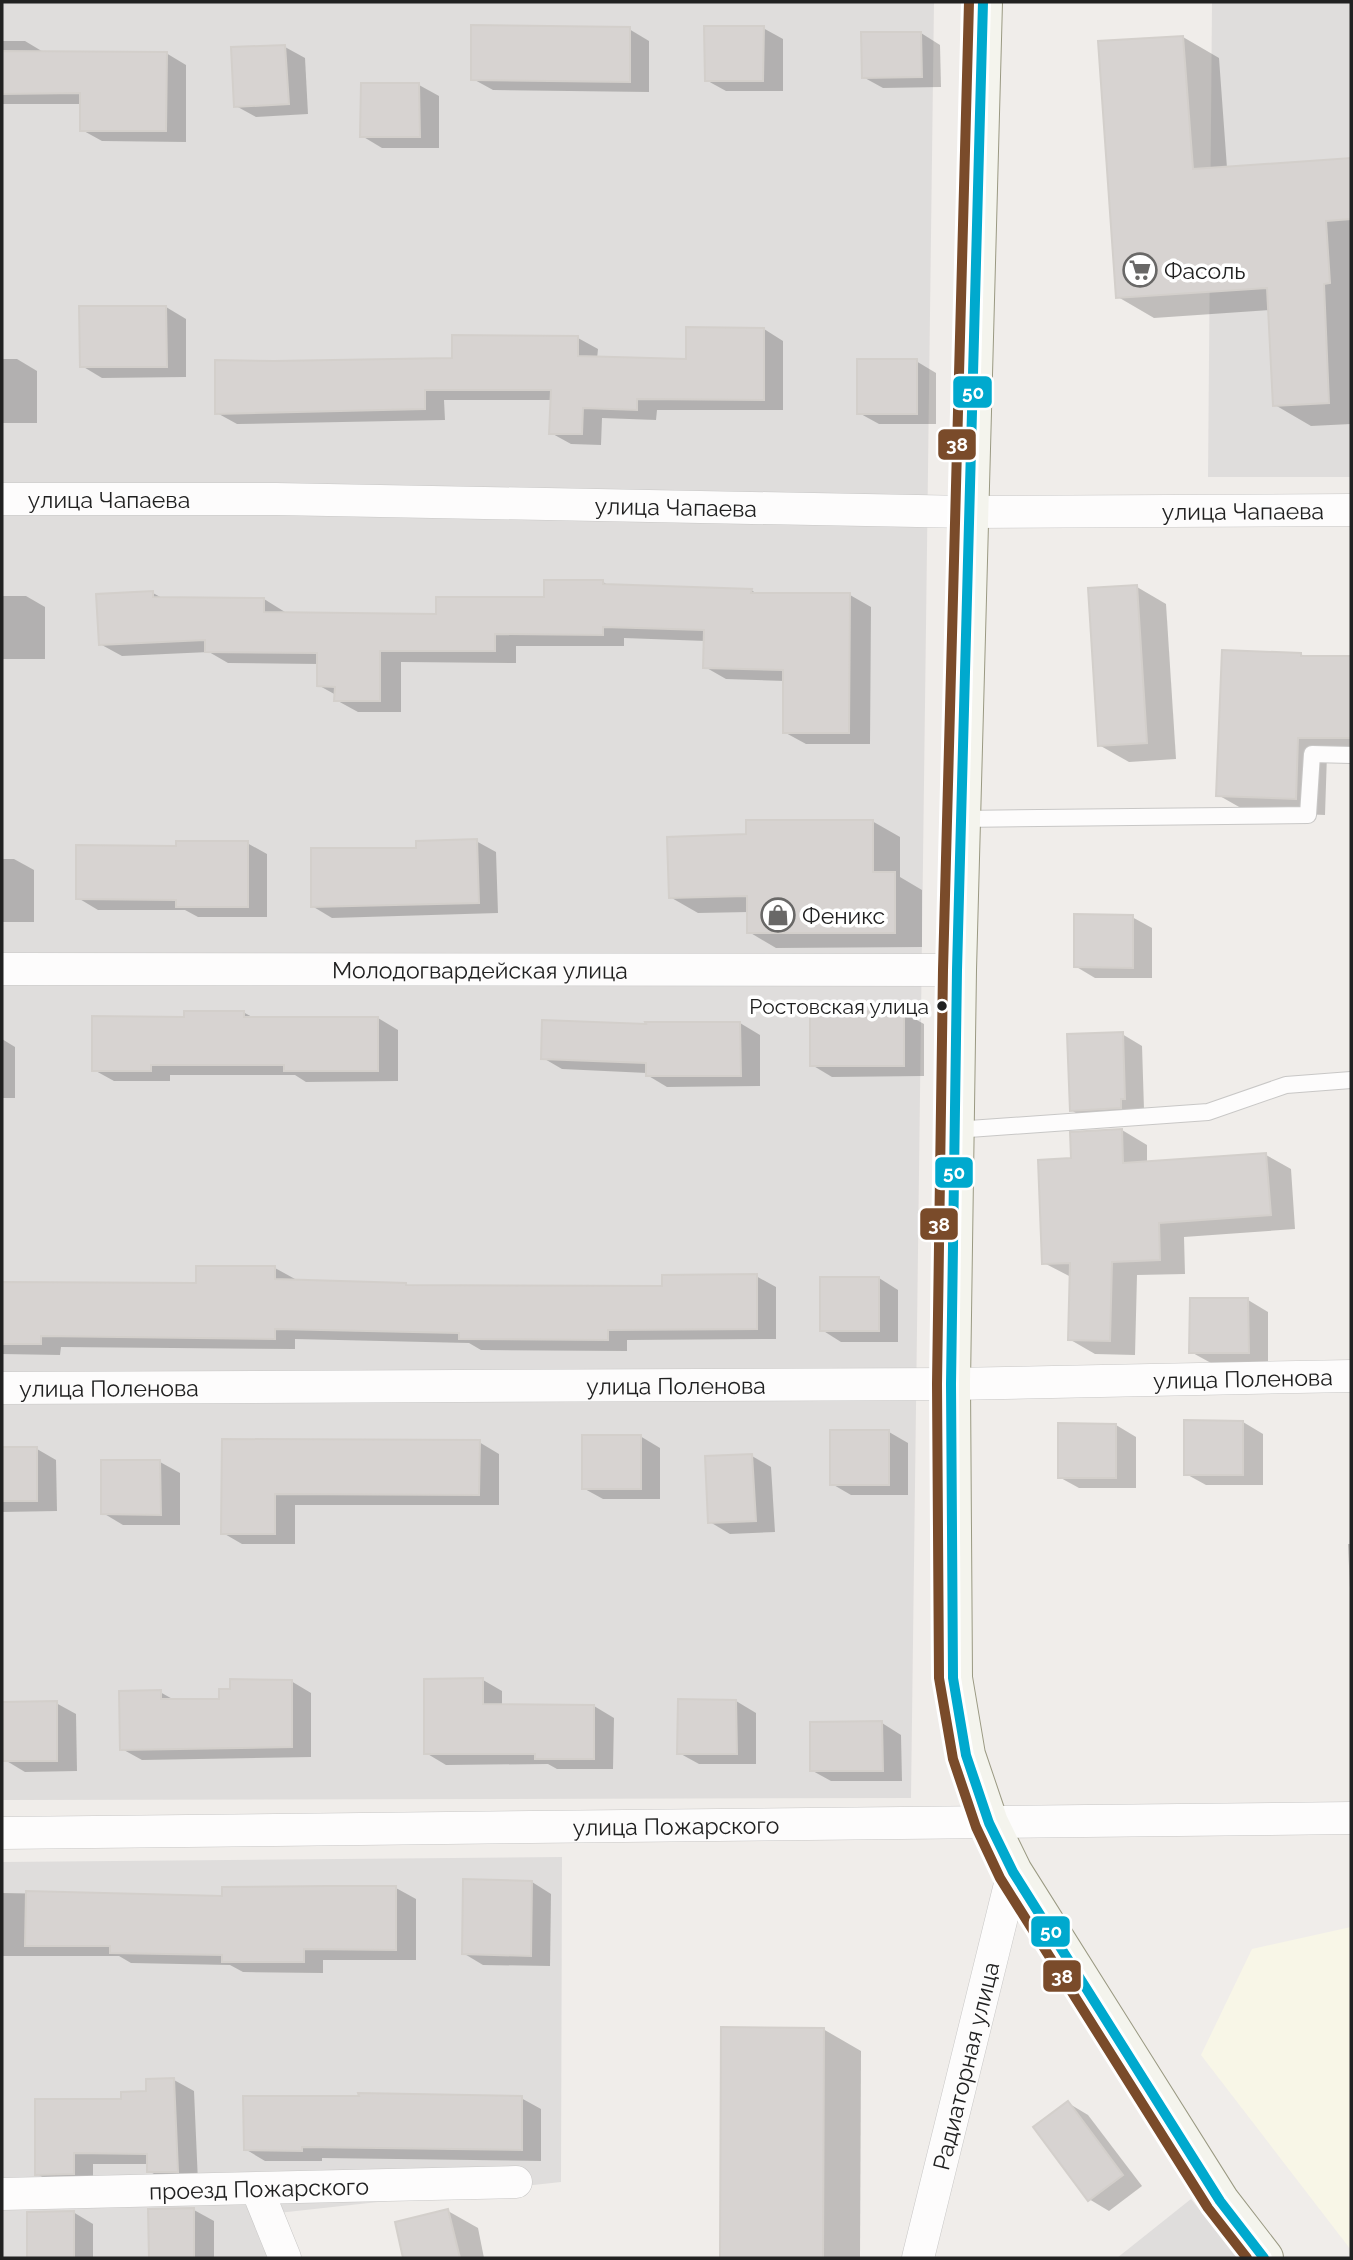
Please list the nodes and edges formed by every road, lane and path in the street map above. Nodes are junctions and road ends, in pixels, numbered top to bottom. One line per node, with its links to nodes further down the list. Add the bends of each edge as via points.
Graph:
1 (983, 2): 4 (street)
2 (2, 499): 4 (street, улица Чапаева, via 276,499)
3 (1351, 510): 4 (street, улица Чапаева)
4 (969, 512): 6 (street)
5 (1351, 755): 6 (lane, via 1312,754 1308,815)
6 (961, 820): 8 (street)
7 (2, 969): 8 (street, Молодогвардейская улица)
8 (957, 970): 10 (street)
9 (1351, 1080): 10 (lane, via 1286,1085 1208,1112)
10 (955, 1130): 12 (street)
11 (1351, 1376): 12 (street, улица Поленова)
12 (951, 1384): 13 (street, улица Поленова); 15 (street, via 953,1678 966,1755)
13 (2, 1388)
14 (1351, 1818): 15 (street, улица Пожарского)
15 (989, 1823): 16 (street, улица Пожарского); 17 (street)
16 (2, 1833)
17 (1013, 1872): 22 (street, Радиаторная улица); 23 (street, via 1220,2202)
18 (516, 2182): 19 (street, проезд Пожарского)
19 (257, 2189): 20 (street, проезд Пожарского); 21 (street)
20 (2, 2194)
21 (285, 2258)
22 (918, 2258)
23 (1264, 2258)

